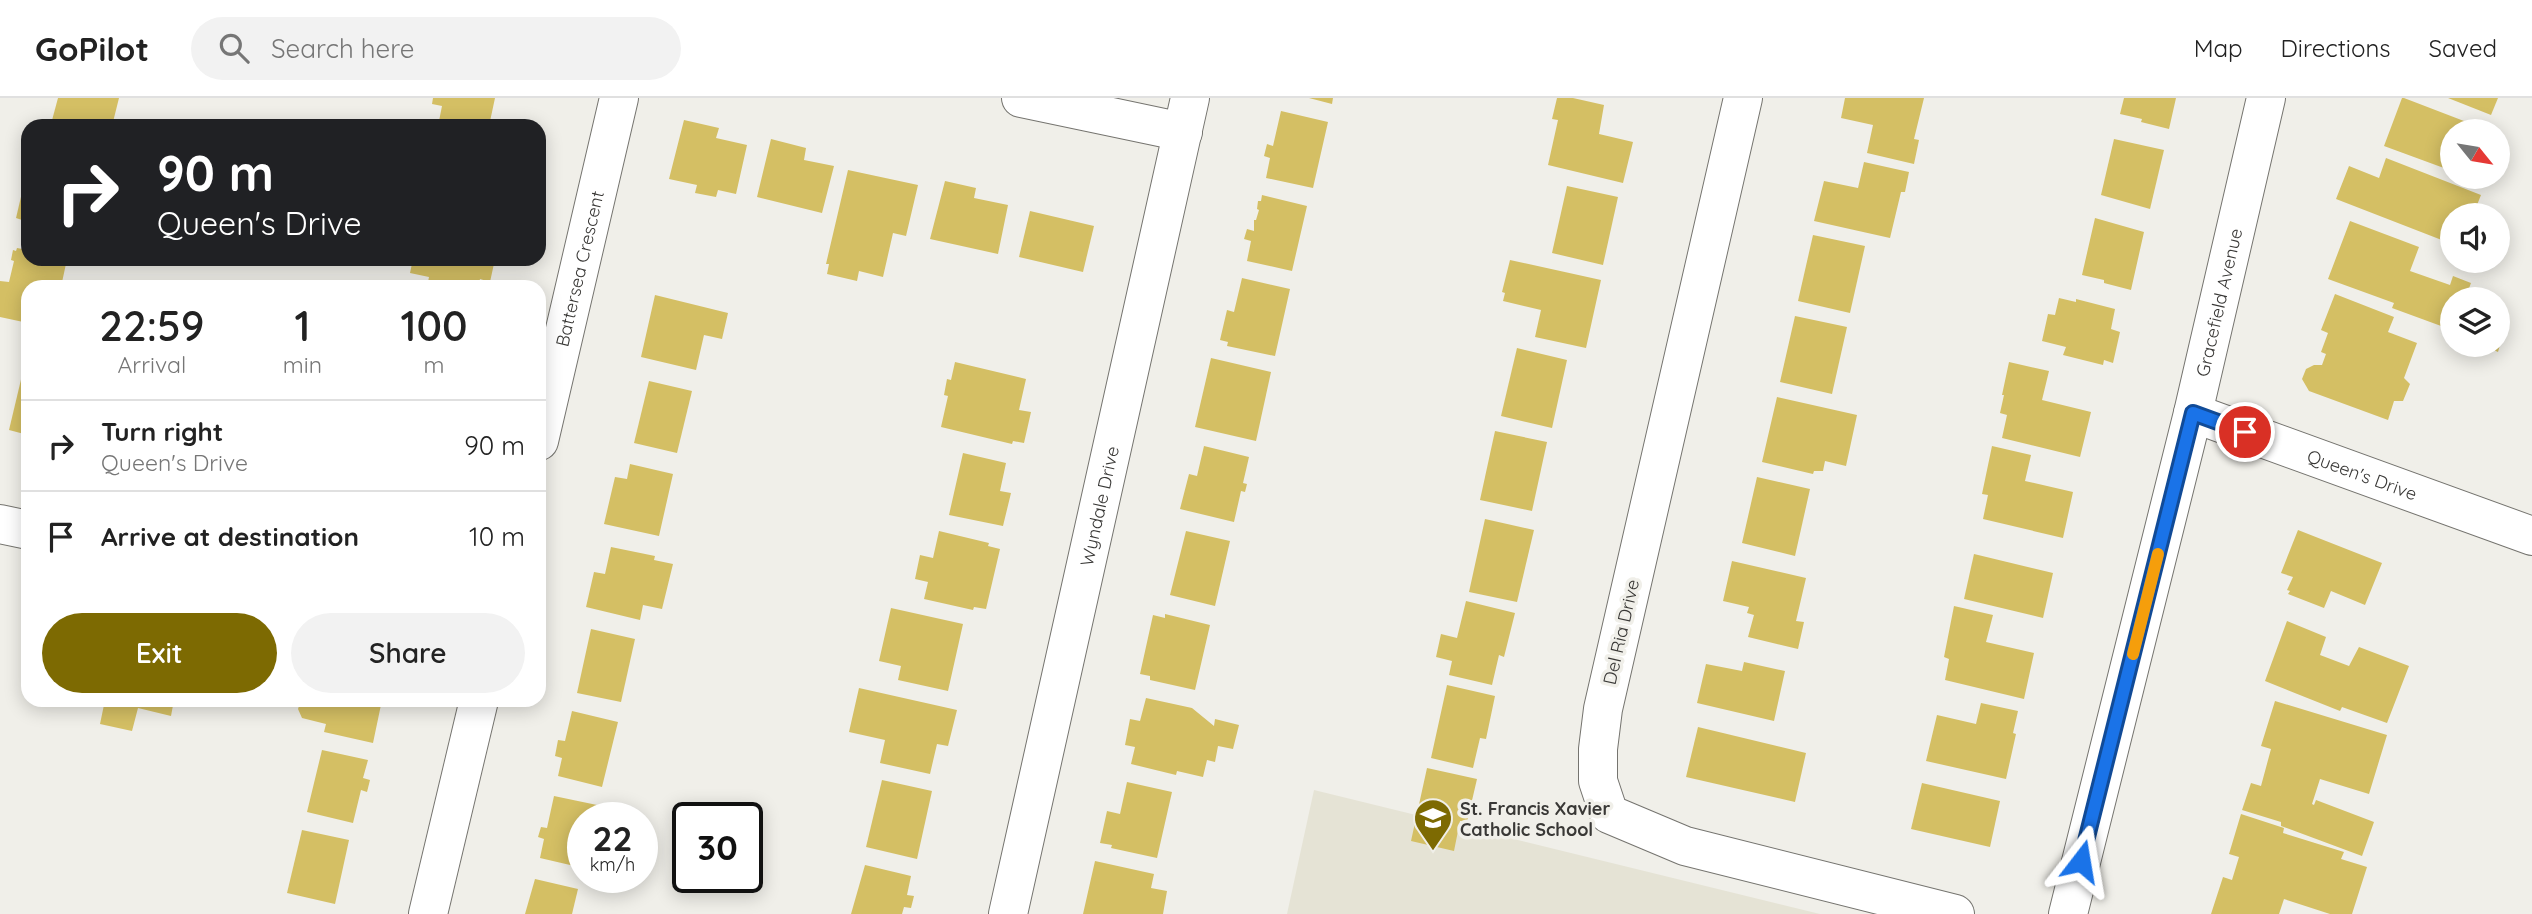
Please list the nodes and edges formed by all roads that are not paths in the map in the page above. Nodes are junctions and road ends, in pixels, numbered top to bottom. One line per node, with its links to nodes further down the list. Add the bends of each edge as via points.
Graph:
1 (618, 98): 6 (street, Battersea Crescent)
2 (1021, 98): 5 (street)
3 (1743, 98): 14 (street, Del Ria Drive, via 1603,709 1598,781 1609,814 1685,846)
4 (2266, 98): 7 (street, Gracefield Avenue)
5 (1187, 115): 13 (street, Wyndale Drive)
6 (546, 411)
7 (2193, 413): 10 (street, Queen's Drive); 15 (street, Gracefield Avenue)
8 (0, 524): 9 (street)
9 (21, 528)
10 (2532, 536)
11 (477, 707): 12 (street)
12 (428, 914)
13 (1008, 914)
14 (1955, 914)
15 (2068, 914)

